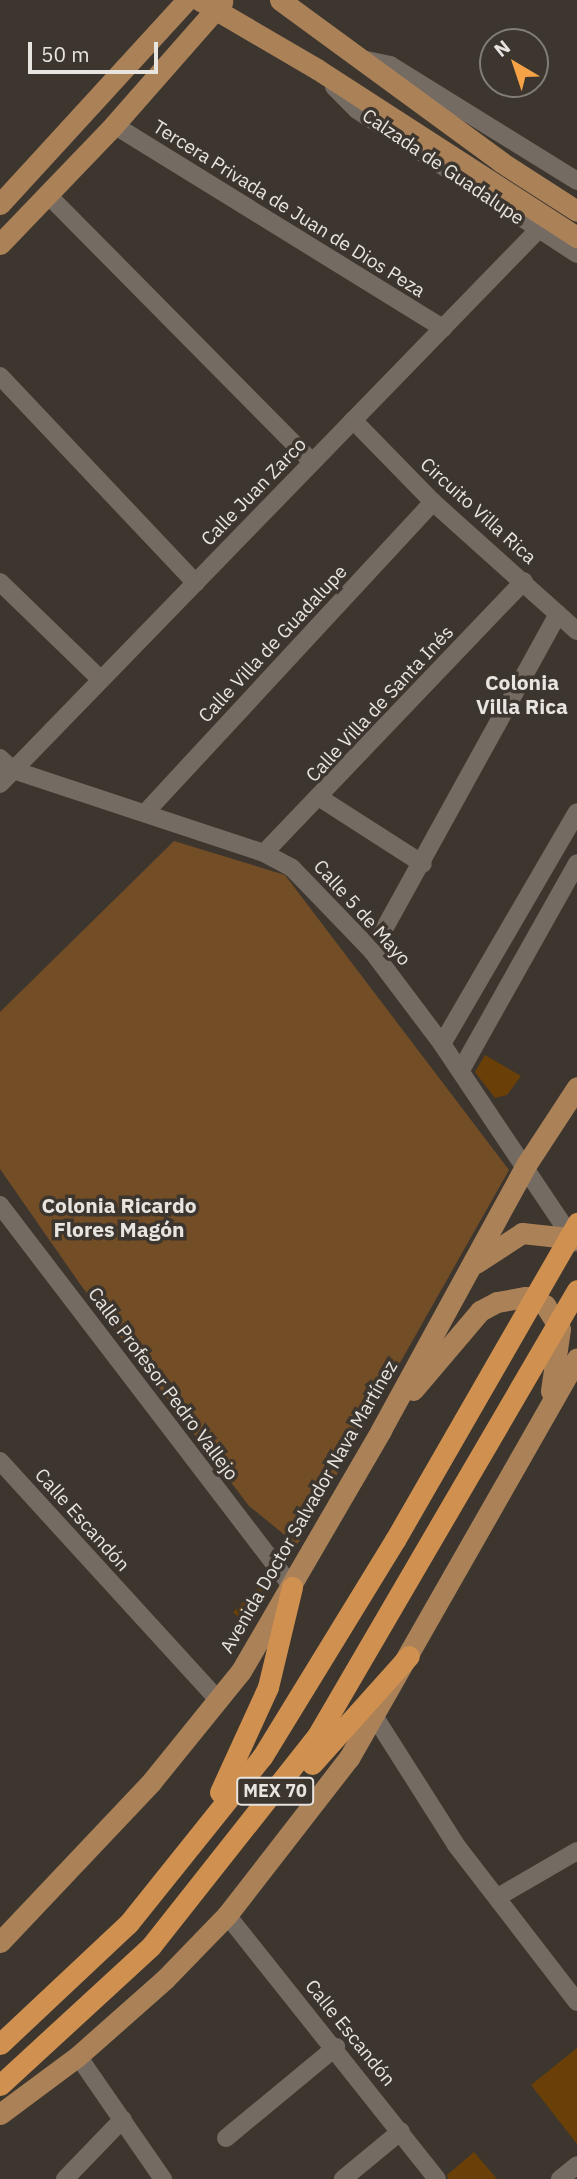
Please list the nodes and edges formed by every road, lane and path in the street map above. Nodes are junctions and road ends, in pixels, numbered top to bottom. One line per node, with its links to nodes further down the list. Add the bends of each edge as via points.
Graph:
1 (187, 0): 9 (main road)
2 (280, 0): 4 (main road, Calzada de Guadalupe)
3 (212, 3): 5 (main road, Calzada de Guadalupe); 6 (main road)
4 (356, 58): 7 (street, Calzada de Guadalupe, via 390,65); 10 (main road, Calzada de Guadalupe)
5 (317, 69): 11 (street, Calzada de Guadalupe, via 357,110); 12 (main road, Calzada de Guadalupe)
6 (114, 125): 8 (main road); 15 (street, Tercera Privada de Juan de Dios Peza)
7 (576, 179)
8 (47, 194): 13 (main road); 18 (street)
9 (0, 204)
10 (577, 211)
11 (538, 230): 14 (street, Calzada de Guadalupe); 15 (street, Calle Juan Zarco)
12 (577, 237)
13 (0, 244)
14 (577, 254)
15 (443, 328): 17 (street, Calle Juan Zarco)
16 (0, 376): 22 (street)
17 (353, 420): 18 (street, Calle Juan Zarco); 19 (street, Circuito Villa Rica)
18 (312, 462): 22 (street, Calle Juan Zarco)
19 (433, 502): 21 (street, Circuito Villa Rica); 30 (street, Calle Villa de Guadalupe)
20 (0, 582): 25 (street)
21 (524, 582): 23 (street, Circuito Villa Rica); 28 (street, Calle Villa de Santa Inés)
22 (196, 583): 25 (street, Calle Juan Zarco)
23 (558, 614): 24 (street, Circuito Villa Rica); 33 (street)
24 (577, 631)
25 (100, 678): 26 (street, Calle Juan Zarco)
26 (7, 764): 27 (street, Calle Juan Zarco); 30 (street, Calle 5 de Mayo)
27 (0, 784)
28 (320, 798): 31 (street, Calle Villa de Santa Inés); 33 (street)
29 (577, 812): 34 (street)
30 (145, 813): 31 (street, Calle 5 de Mayo)
31 (264, 853): 36 (street, Calle 5 de Mayo, via 315,888)
32 (577, 863): 35 (street)
33 (423, 864): 36 (street)
34 (545, 867): 35 (street); 37 (street)
35 (567, 880): 38 (street)
36 (372, 951): 37 (street, Calle 5 de Mayo)
37 (442, 1044): 38 (street, Calle 5 de Mayo)
38 (461, 1070): 40 (street, Calle 5 de Mayo)
39 (577, 1087): 40 (main road, Avenida Doctor Salvador Nava Martínez)
40 (526, 1165): 42 (street, Calle 5 de Mayo); 43 (main road, Avenida Doctor Salvador Nava Martínez)
41 (0, 1205): 49 (street, Calle Profesor Pedro Vallejo)
42 (576, 1236): 43 (main road, via 522,1233); 54 (highway, MEX 70, via 262,1757)
43 (468, 1269): 47 (main road, Avenida Doctor Salvador Nava Martínez)
44 (577, 1290): 55 (highway, MEX 70, via 317,1736)
45 (577, 1358): 46 (main road)
46 (548, 1407): 47 (main road, via 560,1329 538,1300 515,1298 480,1311); 50 (main road)
47 (381, 1430): 49 (main road, Avenida Doctor Salvador Nava Martínez)
48 (0, 1461): 51 (street, Calle Escandón)
49 (292, 1587): 51 (main road, Avenida Doctor Salvador Nava Martínez); 54 (highway, via 263,1699 238,1761)
50 (409, 1656): 52 (main road); 55 (highway)
51 (218, 1700): 58 (main road, Avenida Doctor Salvador Nava Martínez, via 152,1782)
52 (373, 1714): 56 (street, via 456,1845); 57 (main road, via 349,1758)
53 (577, 1851): 56 (street)
54 (185, 1853): 60 (highway, MEX 70, via 128,1924)
55 (203, 1886): 63 (highway, MEX 70, via 86,2010)
56 (498, 1897): 59 (street)
57 (227, 1915): 61 (street, Calle Escandón); 62 (main road, via 165,1979)
58 (0, 1942)
59 (577, 2002)
60 (0, 2044)
61 (336, 2047): 66 (street, Calle Escandón); 67 (street)
62 (78, 2056): 64 (main road); 65 (street)
63 (0, 2085)
64 (0, 2114)
65 (123, 2119): 69 (street); 70 (street)
66 (401, 2131): 71 (street); 72 (street, Calle Escandón)
67 (226, 2138)
68 (577, 2165): 73 (street)
69 (65, 2179)
70 (163, 2179)
71 (343, 2179)
72 (437, 2179)
73 (560, 2179)

